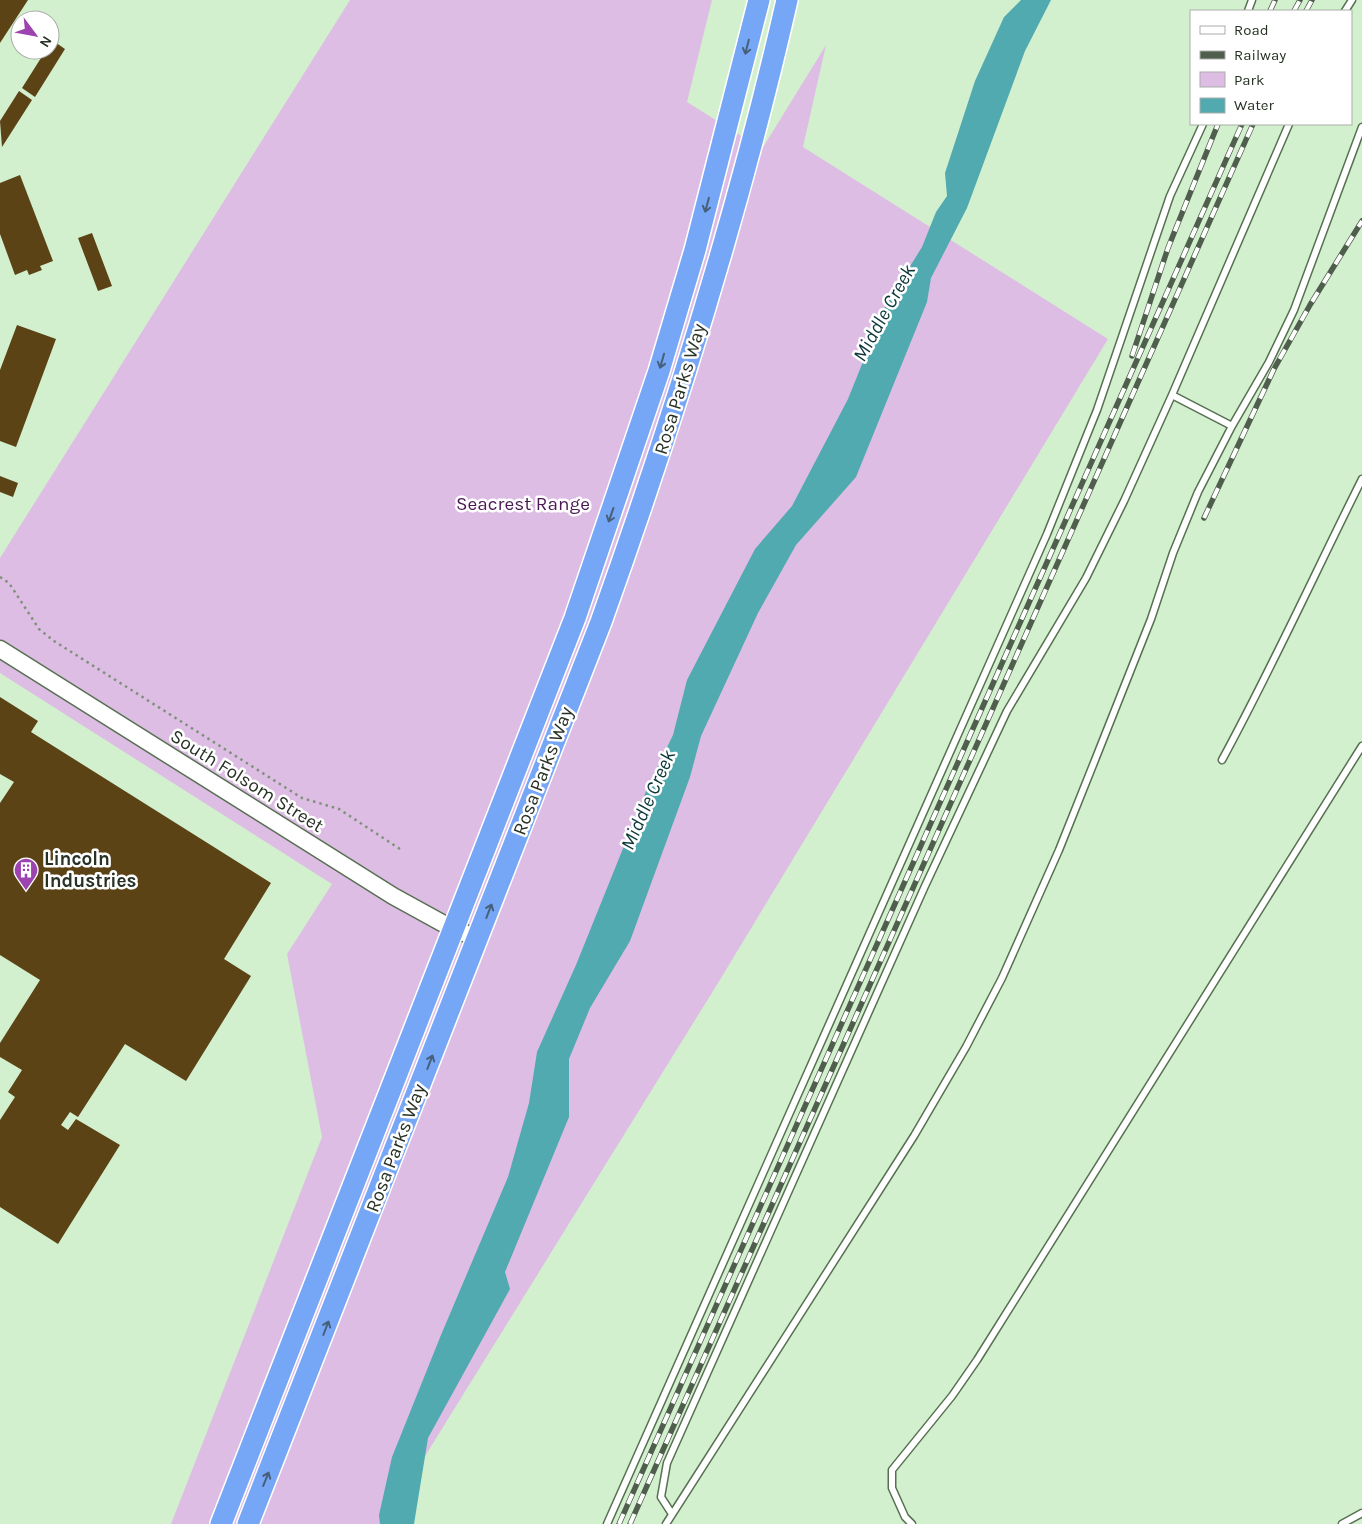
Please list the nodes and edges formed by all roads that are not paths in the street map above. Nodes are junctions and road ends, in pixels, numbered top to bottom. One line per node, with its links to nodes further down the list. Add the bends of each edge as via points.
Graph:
1 (759, 0): 12 (highway, Rosa Parks Way, one-way to 12, via 695,250 621,487 575,618)
2 (787, 0): 13 (highway, Rosa Parks Way, one-way to 2, via 601,622 646,496 725,240)
3 (1203, 125): 18 (lane, via 1170,196 1097,410 1047,534)
4 (1289, 125): 6 (lane)
5 (1362, 127): 7 (lane, via 1294,310)
6 (1172, 395): 7 (lane); 15 (lane, via 1086,578 999,727 820,1117 667,1463 661,1497)
7 (1232, 426): 15 (lane, via 1194,501 1066,832 966,1047 828,1274)
8 (1362, 479): 11 (lane, via 1267,676)
9 (0, 649): 12 (street, South Folsom Street, via 392,896)
10 (1362, 746): 20 (lane, via 977,1360 892,1470 892,1488 905,1517)
11 (1222, 760)
12 (453, 929): 13 (street, South Folsom Street); 16 (highway, Rosa Parks Way)
13 (478, 938): 17 (highway, Rosa Parks Way, one-way to 13)
14 (1362, 1513): 21 (lane)
15 (672, 1514): 19 (lane)
16 (221, 1524)
17 (248, 1524)
18 (607, 1524)
19 (666, 1524)
20 (912, 1524)
21 (1342, 1524)

